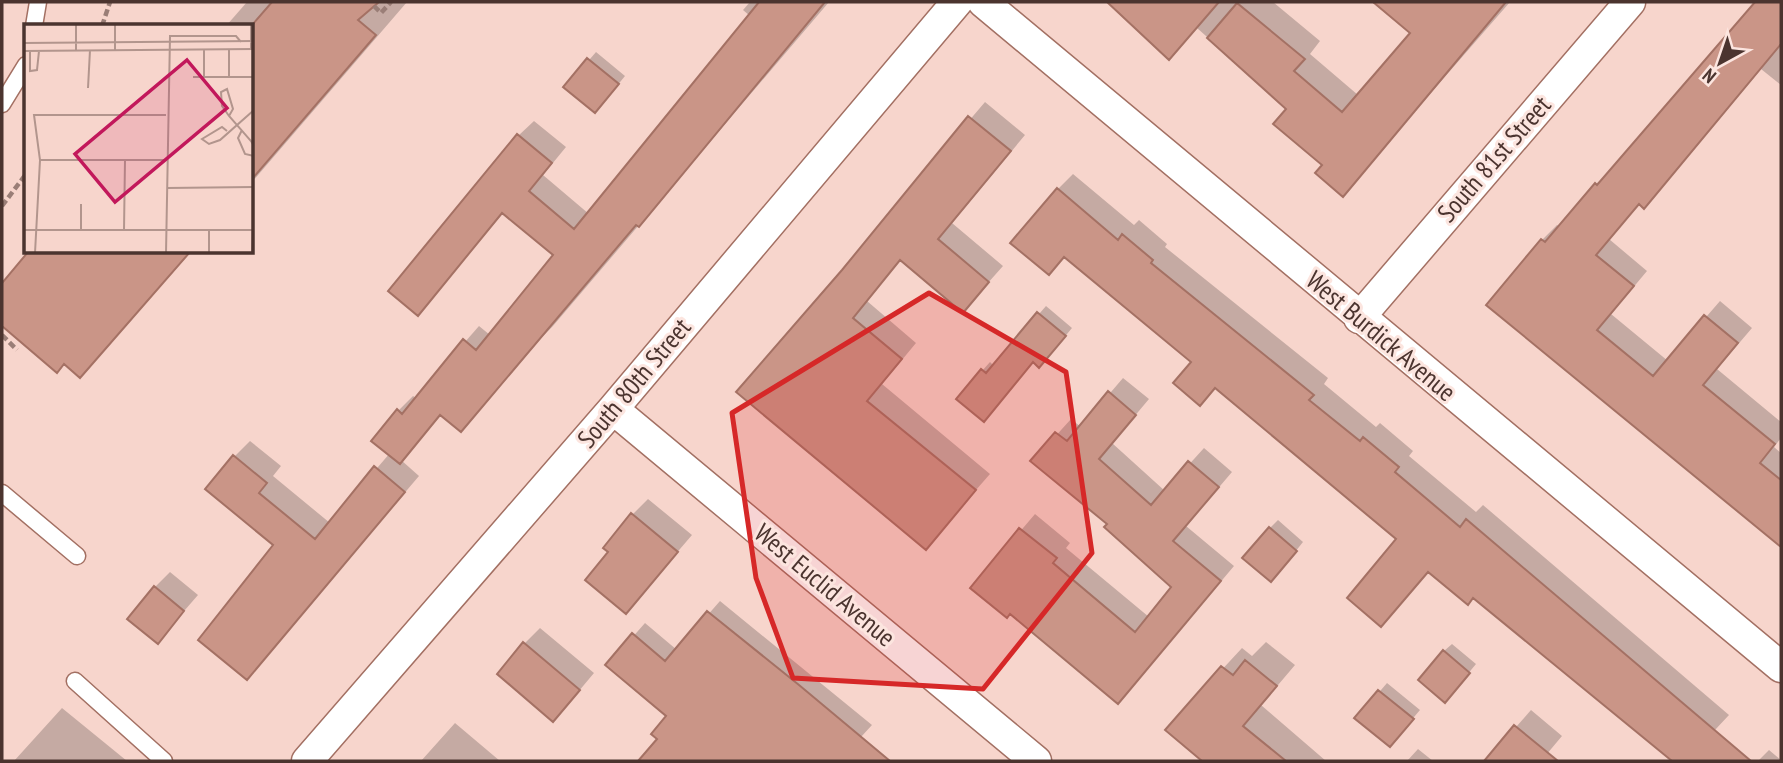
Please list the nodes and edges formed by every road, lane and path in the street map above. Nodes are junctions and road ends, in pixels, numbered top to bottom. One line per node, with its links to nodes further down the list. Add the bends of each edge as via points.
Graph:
1 (38, 2): 8 (lane)
2 (110, 2): 9 (path)
3 (391, 2): 7 (path, via 381,13)
4 (957, 2): 17 (street, South 80th Street)
5 (983, 2): 14 (street, West Burdick Avenue)
6 (1630, 2): 14 (street, South 81st Street)
7 (374, 6)
8 (34, 24)
9 (103, 24)
10 (24, 68): 11 (lane)
11 (2, 104)
12 (24, 177): 13 (path)
13 (2, 206)
14 (1359, 318): 20 (street, West Burdick Avenue)
15 (2, 335): 16 (path)
16 (17, 350)
17 (613, 409): 23 (street, South 80th Street); 24 (street, West Euclid Avenue)
18 (2, 493): 19 (lane)
19 (77, 556)
20 (1781, 667)
21 (75, 681): 22 (lane)
22 (164, 761)
23 (307, 761)
24 (1036, 761)

